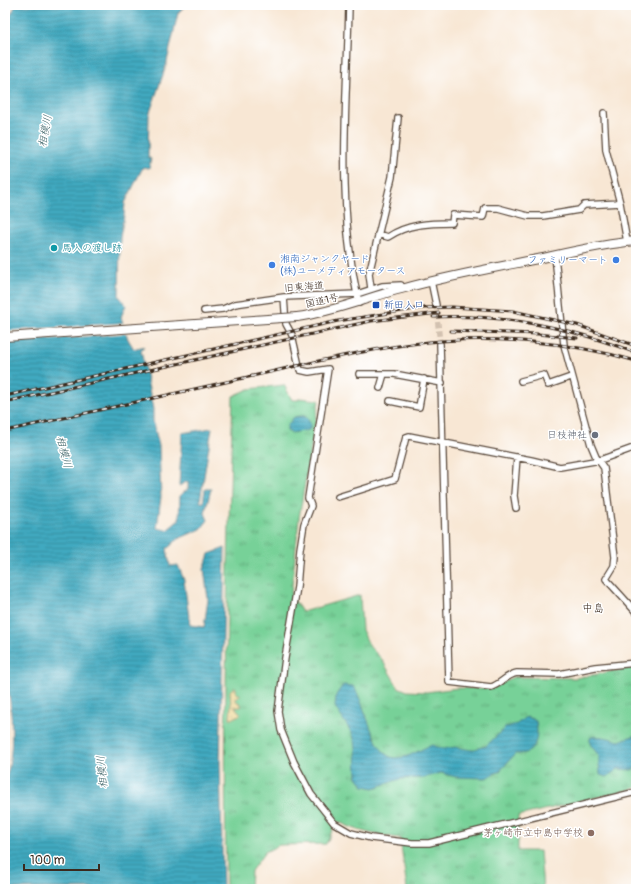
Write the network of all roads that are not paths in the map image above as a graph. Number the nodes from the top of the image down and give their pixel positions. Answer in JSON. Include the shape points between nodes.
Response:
{"nodes":[{"id":1,"x":349,"y":5,"type":"edge"},
{"id":2,"x":604,"y":113,"type":"dead end"},
{"id":3,"x":398,"y":118,"type":"dead end"},
{"id":4,"x":620,"y":203,"type":"junction"},
{"id":5,"x":378,"y":234,"type":"junction"},
{"id":6,"x":636,"y":241,"type":"edge"},
{"id":7,"x":627,"y":242,"type":"junction"},
{"id":8,"x":555,"y":256,"type":"junction"},
{"id":9,"x":431,"y":281,"type":"junction"},
{"id":10,"x":371,"y":288,"type":"junction"},
{"id":11,"x":402,"y":288,"type":"junction"},
{"id":12,"x":356,"y":294,"type":"junction"},
{"id":13,"x":284,"y":297,"type":"junction"},
{"id":14,"x":359,"y":303,"type":"junction"},
{"id":15,"x":436,"y":305,"type":"tunnel mouth"},
{"id":16,"x":204,"y":311,"type":"dead end"},
{"id":17,"x":5,"y":337,"type":"edge"},
{"id":18,"x":440,"y":344,"type":"tunnel mouth"},
{"id":19,"x":359,"y":374,"type":"dead end"},
{"id":20,"x":384,"y":374,"type":"junction"},
{"id":21,"x":571,"y":377,"type":"junction"},
{"id":22,"x":424,"y":379,"type":"junction"},
{"id":23,"x":521,"y":381,"type":"dead end"},
{"id":24,"x":442,"y":383,"type":"junction"},
{"id":25,"x":380,"y":388,"type":"dead end"},
{"id":26,"x":390,"y":401,"type":"dead end"},
{"id":27,"x":442,"y":442,"type":"junction"},
{"id":28,"x":636,"y":447,"type":"edge"},
{"id":29,"x":517,"y":457,"type":"junction"},
{"id":30,"x":600,"y":460,"type":"junction"},
{"id":31,"x":338,"y":497,"type":"dead end"},
{"id":32,"x":516,"y":508,"type":"dead end"},
{"id":33,"x":636,"y":612,"type":"edge"},
{"id":34,"x":636,"y":662,"type":"edge"},
{"id":35,"x":636,"y":792,"type":"edge"}],
"edges":[{"from":1,"to":12,"type":"street","via":[[344,197]]},
{"from":2,"to":4,"type":"street","via":[[606,150]]},
{"from":3,"to":5,"type":"street","via":[[392,177]]},
{"from":4,"to":5,"type":"street","via":[[584,205],[579,210],[543,216],[528,216],[498,208],[486,208],[483,217],[453,216],[452,222],[399,229],[388,237]]},
{"from":4,"to":7,"type":"street"},
{"from":5,"to":10,"type":"street","via":[[369,274]]},
{"from":6,"to":7,"type":"highway","name":"国道1号"},
{"from":7,"to":8,"type":"highway","name":"国道1号"},
{"from":8,"to":9,"type":"highway","name":"国道1号"},
{"from":8,"to":21,"type":"street","via":[[564,346]]},
{"from":9,"to":11,"type":"highway","name":"国道1号"},
{"from":9,"to":15,"type":"street"},
{"from":10,"to":11,"type":"street","name":"旧東海道","via":[[392,285],[401,285]]},
{"from":10,"to":12,"type":"street","name":"旧東海道"},
{"from":11,"to":14,"type":"highway","name":"国道1号"},
{"from":12,"to":13,"type":"street","name":"旧東海道"},
{"from":12,"to":14,"type":"street"},
{"from":13,"to":16,"type":"street","name":"旧東海道"},
{"from":13,"to":35,"type":"street","via":[[286,324],[292,335],[300,370],[309,372],[328,368],[308,498],[311,506],[304,524],[278,711],[281,730],[311,794],[334,823],[351,833],[394,841],[429,843]]},
{"from":14,"to":17,"type":"highway","name":"国道1号","bridge":true,"via":[[297,317]]},
{"from":18,"to":24,"type":"street"},
{"from":19,"to":20,"type":"street"},
{"from":20,"to":22,"type":"street"},
{"from":20,"to":25,"type":"street"},
{"from":21,"to":23,"type":"street","via":[[548,385],[544,375]]},
{"from":21,"to":30,"type":"street","via":[[591,444],[596,457]]},
{"from":22,"to":24,"type":"street"},
{"from":22,"to":26,"type":"street","via":[[419,407]]},
{"from":24,"to":27,"type":"street"},
{"from":27,"to":29,"type":"street"},
{"from":27,"to":31,"type":"street","via":[[406,437],[395,479]]},
{"from":27,"to":34,"type":"street","via":[[449,682],[491,687],[511,674],[559,674]]},
{"from":28,"to":30,"type":"street"},
{"from":29,"to":30,"type":"street","via":[[560,467]]},
{"from":29,"to":32,"type":"street","via":[[514,496]]},
{"from":30,"to":33,"type":"street","via":[[604,468],[615,557],[614,566],[606,579]]}]}
